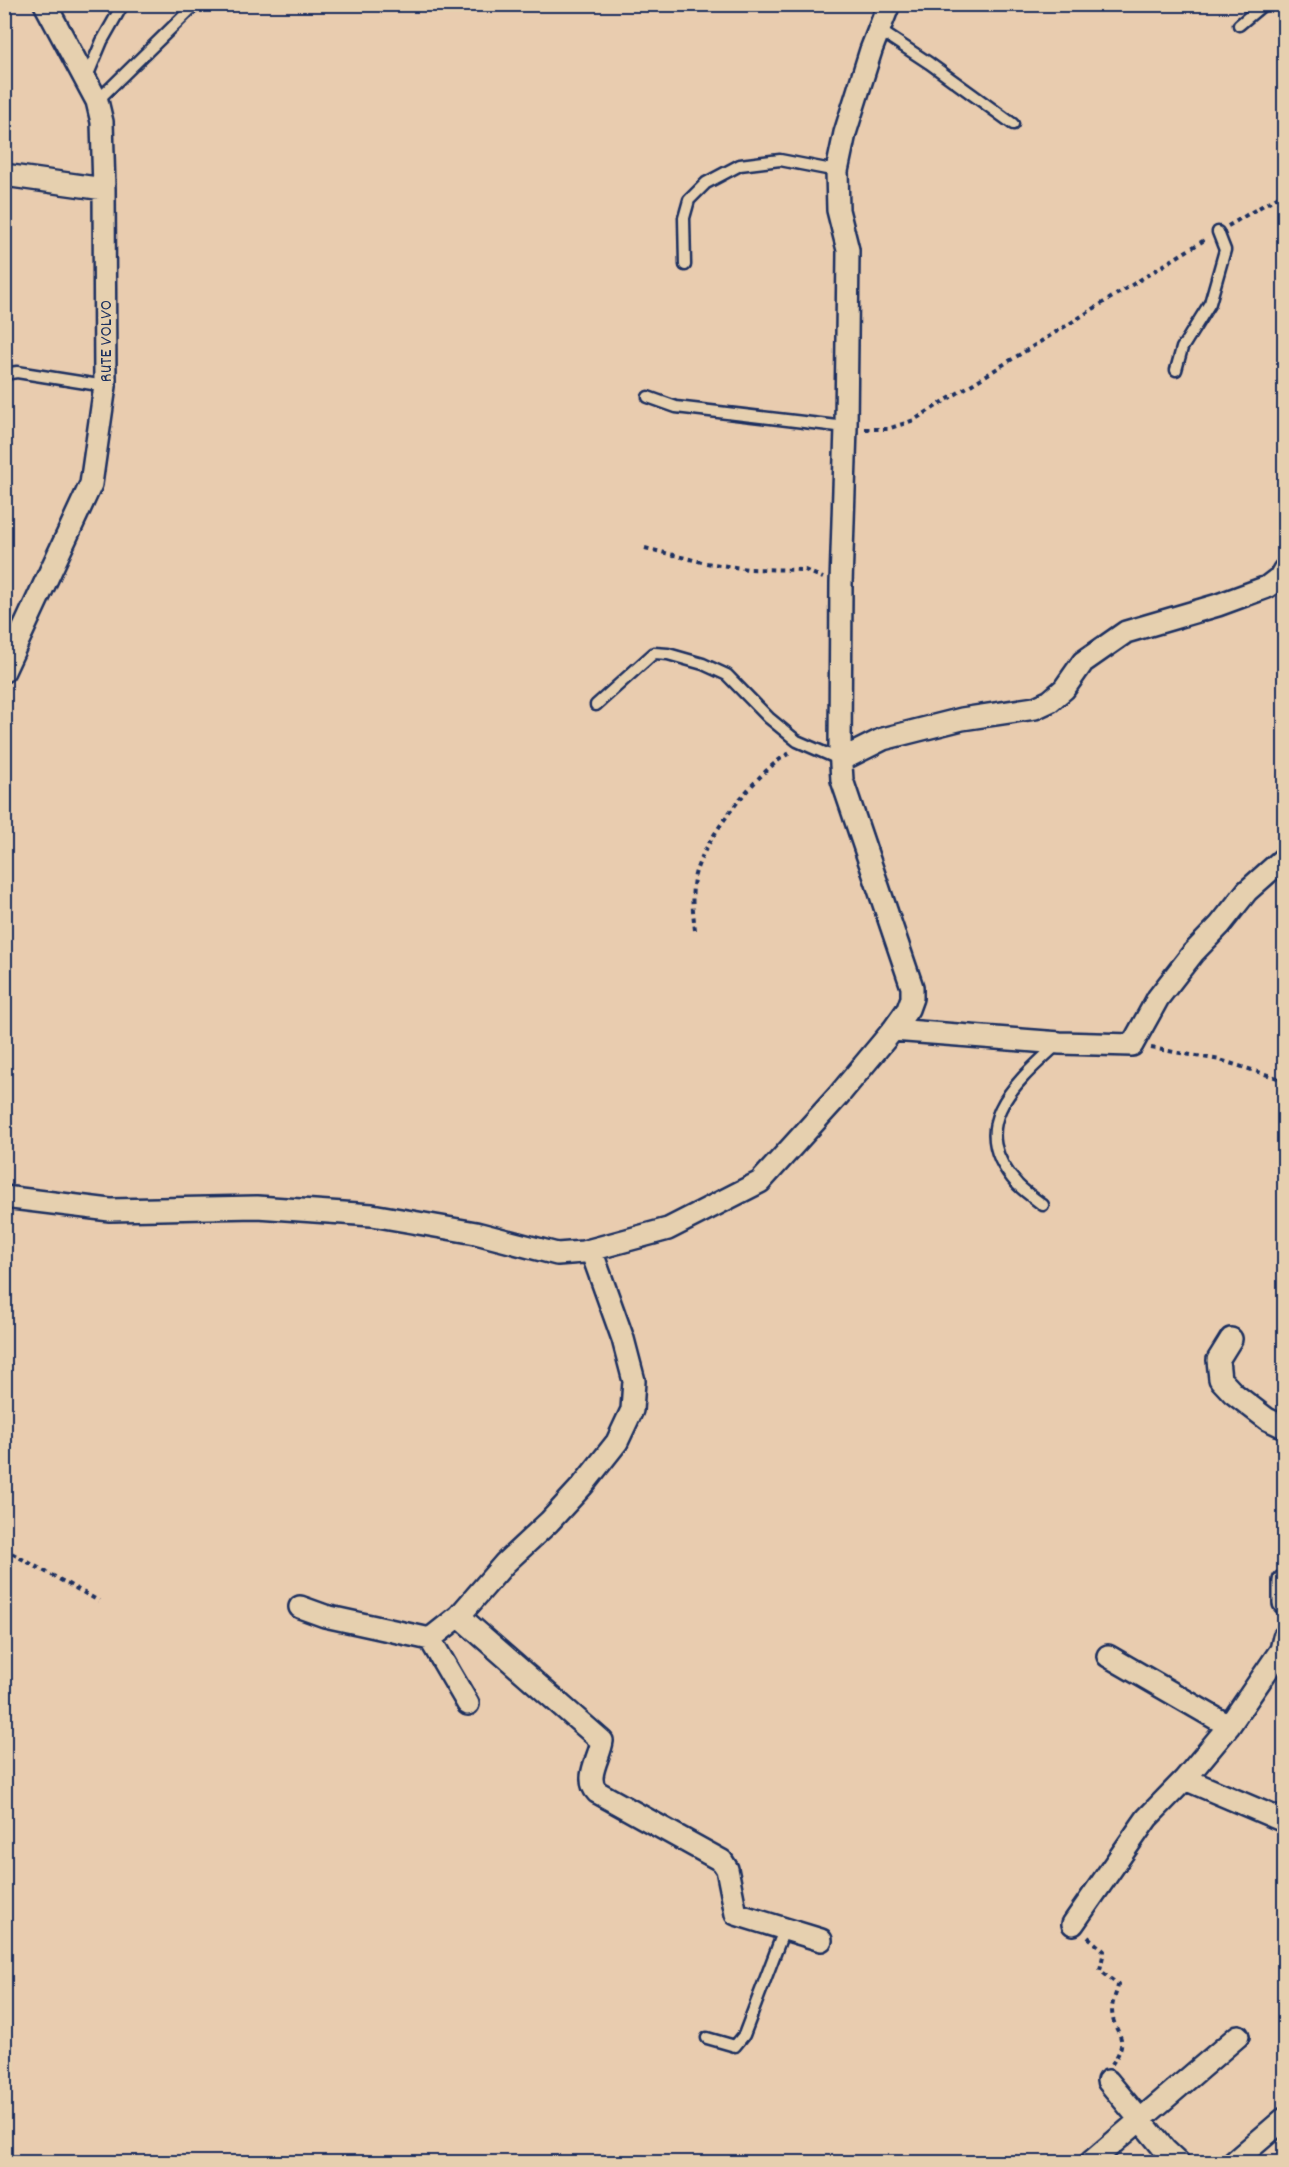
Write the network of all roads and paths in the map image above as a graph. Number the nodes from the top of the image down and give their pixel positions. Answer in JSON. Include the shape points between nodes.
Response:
{"nodes":[{"id":1,"x":45,"y":4,"type":"edge"},
{"id":2,"x":123,"y":4,"type":"edge"},
{"id":3,"x":196,"y":4,"type":"edge"},
{"id":4,"x":889,"y":4,"type":"edge"},
{"id":5,"x":1264,"y":4,"type":"edge"},
{"id":6,"x":1239,"y":25,"type":"dead end"},
{"id":7,"x":879,"y":30,"type":"junction"},
{"id":8,"x":86,"y":80,"type":"junction"},
{"id":9,"x":97,"y":101,"type":"junction"},
{"id":10,"x":1013,"y":124,"type":"dead end"},
{"id":11,"x":837,"y":171,"type":"junction"},
{"id":12,"x":4,"y":175,"type":"edge"},
{"id":13,"x":104,"y":189,"type":"junction"},
{"id":14,"x":1284,"y":193,"type":"edge"},
{"id":15,"x":1218,"y":232,"type":"junction"},
{"id":16,"x":685,"y":265,"type":"dead end"},
{"id":17,"x":1176,"y":370,"type":"dead end"},
{"id":18,"x":4,"y":374,"type":"edge"},
{"id":19,"x":105,"y":386,"type":"junction"},
{"id":20,"x":648,"y":397,"type":"dead end"},
{"id":21,"x":846,"y":427,"type":"junction"},
{"id":22,"x":645,"y":548,"type":"dead end"},
{"id":23,"x":1284,"y":570,"type":"edge"},
{"id":24,"x":841,"y":584,"type":"junction"},
{"id":25,"x":4,"y":671,"type":"edge"},
{"id":26,"x":596,"y":705,"type":"dead end"},
{"id":27,"x":807,"y":746,"type":"junction"},
{"id":28,"x":841,"y":760,"type":"junction"},
{"id":29,"x":1284,"y":858,"type":"edge"},
{"id":30,"x":695,"y":930,"type":"dead end"},
{"id":31,"x":893,"y":1030,"type":"junction"},
{"id":32,"x":1060,"y":1043,"type":"junction"},
{"id":33,"x":1132,"y":1045,"type":"junction"},
{"id":34,"x":1284,"y":1080,"type":"edge"},
{"id":35,"x":4,"y":1197,"type":"edge"},
{"id":36,"x":1043,"y":1205,"type":"dead end"},
{"id":37,"x":591,"y":1250,"type":"junction"},
{"id":38,"x":1231,"y":1339,"type":"dead end"},
{"id":39,"x":1284,"y":1427,"type":"edge"},
{"id":40,"x":4,"y":1549,"type":"edge"},
{"id":41,"x":1284,"y":1581,"type":"edge"},
{"id":42,"x":99,"y":1601,"type":"dead end"},
{"id":43,"x":1284,"y":1603,"type":"edge"},
{"id":44,"x":300,"y":1608,"type":"dead end"},
{"id":45,"x":459,"y":1616,"type":"junction"},
{"id":46,"x":1284,"y":1637,"type":"edge"},
{"id":47,"x":430,"y":1639,"type":"junction"},
{"id":48,"x":1108,"y":1656,"type":"dead end"},
{"id":49,"x":468,"y":1704,"type":"dead end"},
{"id":50,"x":1229,"y":1726,"type":"junction"},
{"id":51,"x":1185,"y":1779,"type":"junction"},
{"id":52,"x":1284,"y":1821,"type":"edge"},
{"id":53,"x":1073,"y":1924,"type":"joint"},
{"id":54,"x":784,"y":1930,"type":"junction"},
{"id":55,"x":821,"y":1940,"type":"dead end"},
{"id":56,"x":1238,"y":2036,"type":"dead end"},
{"id":57,"x":707,"y":2038,"type":"dead end"},
{"id":58,"x":1108,"y":2081,"type":"joint"},
{"id":59,"x":1284,"y":2119,"type":"edge"},
{"id":60,"x":1140,"y":2121,"type":"junction"},
{"id":61,"x":1171,"y":2158,"type":"edge"},
{"id":62,"x":1091,"y":2163,"type":"edge"},
{"id":63,"x":1234,"y":2163,"type":"edge"}],
"edges":[{"from":1,"to":8,"type":"street","name":"RUTE VOLVO"},
{"from":2,"to":8,"type":"lane"},
{"from":3,"to":9,"type":"lane"},
{"from":4,"to":7,"type":"street"},
{"from":5,"to":6,"type":"lane"},
{"from":7,"to":10,"type":"lane"},
{"from":7,"to":11,"type":"street","via":[[845,133]]},
{"from":8,"to":9,"type":"street","name":"RUTE VOLVO"},
{"from":9,"to":13,"type":"street","name":"RUTE VOLVO","via":[[102,122]]},
{"from":11,"to":16,"type":"lane","via":[[780,160],[740,165],[706,183],[688,200],[684,218]]},
{"from":11,"to":21,"type":"street","via":[[838,210],[848,250]]},
{"from":12,"to":13,"type":"street"},
{"from":13,"to":19,"type":"street","name":"RUTE VOLVO"},
{"from":14,"to":15,"type":"path"},
{"from":15,"to":17,"type":"lane","via":[[1225,250],[1210,303],[1182,348]]},
{"from":15,"to":21,"type":"path","via":[[914,420],[888,429]]},
{"from":18,"to":19,"type":"lane","via":[[17,372]]},
{"from":19,"to":25,"type":"street","name":"RUTE VOLVO","via":[[92,484]]},
{"from":20,"to":21,"type":"lane","via":[[676,406]]},
{"from":21,"to":24,"type":"street"},
{"from":22,"to":24,"type":"path","via":[[748,569],[805,570]]},
{"from":23,"to":28,"type":"street","via":[[1267,587],[1126,632],[1083,662],[1064,689],[1035,708],[962,719],[883,739]]},
{"from":24,"to":28,"type":"street"},
{"from":26,"to":27,"type":"lane","via":[[654,653],[668,654],[727,675],[769,718]]},
{"from":27,"to":28,"type":"lane"},
{"from":27,"to":30,"type":"path","via":[[772,767],[722,821],[694,877]]},
{"from":28,"to":31,"type":"street","via":[[842,780],[912,987],[909,1009]]},
{"from":29,"to":33,"type":"street","via":[[1247,891],[1193,953],[1158,998]]},
{"from":31,"to":32,"type":"street"},
{"from":31,"to":37,"type":"street","via":[[760,1182],[668,1229]]},
{"from":32,"to":33,"type":"street"},
{"from":32,"to":36,"type":"lane","via":[[1004,1100],[993,1141],[1005,1168],[1019,1186]]},
{"from":33,"to":34,"type":"path","via":[[1220,1060]]},
{"from":35,"to":37,"type":"street","via":[[110,1210],[257,1207],[372,1215],[476,1233],[556,1254]]},
{"from":37,"to":45,"type":"street","via":[[623,1338],[634,1381],[632,1410],[617,1442],[583,1485],[505,1563]]},
{"from":38,"to":39,"type":"street","via":[[1218,1360],[1220,1379],[1267,1419]]},
{"from":40,"to":42,"type":"path"},
{"from":41,"to":43,"type":"street"},
{"from":44,"to":47,"type":"street"},
{"from":45,"to":47,"type":"street"},
{"from":45,"to":54,"type":"street","via":[[602,1741],[591,1779],[597,1792],[722,1861],[736,1914]]},
{"from":46,"to":50,"type":"street","via":[[1281,1650]]},
{"from":47,"to":49,"type":"street"},
{"from":48,"to":50,"type":"street"},
{"from":50,"to":51,"type":"street"},
{"from":51,"to":52,"type":"street"},
{"from":51,"to":53,"type":"street","via":[[1147,1818]]},
{"from":53,"to":58,"type":"path","via":[[1104,1951],[1100,1970],[1118,1985],[1112,2012],[1122,2042],[1108,2069]]},
{"from":54,"to":55,"type":"street"},
{"from":54,"to":57,"type":"lane","via":[[744,2035],[735,2046]]},
{"from":56,"to":60,"type":"street"},
{"from":58,"to":60,"type":"street"},
{"from":59,"to":63,"type":"street"},
{"from":60,"to":61,"type":"street"},
{"from":60,"to":62,"type":"street"}]}
